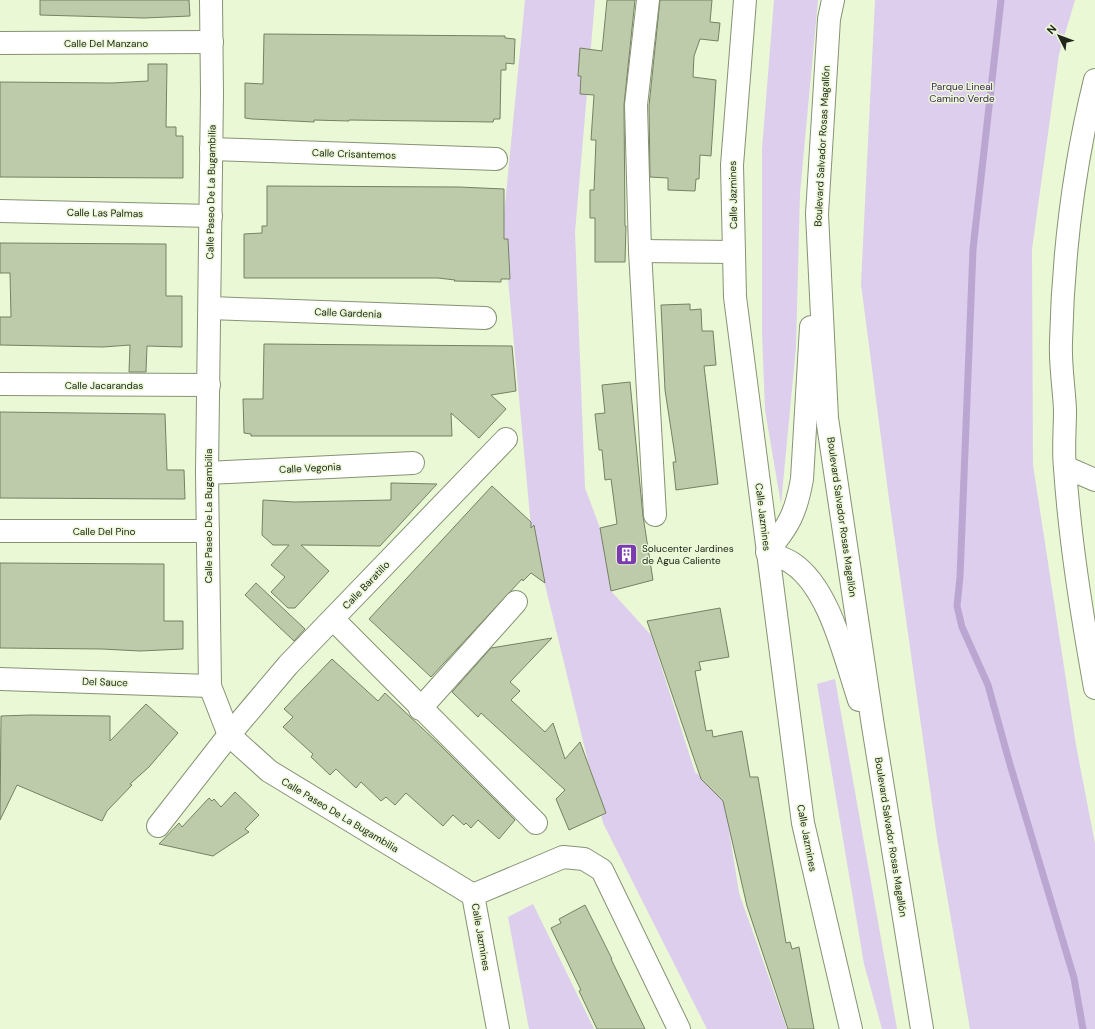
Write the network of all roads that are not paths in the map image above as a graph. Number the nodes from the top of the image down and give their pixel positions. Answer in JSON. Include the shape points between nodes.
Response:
{"nodes":[{"id":1,"x":211,"y":0,"type":"edge"},
{"id":2,"x":648,"y":0,"type":"edge"},
{"id":3,"x":745,"y":0,"type":"edge"},
{"id":4,"x":833,"y":0,"type":"edge"},
{"id":5,"x":212,"y":42,"type":"junction"},
{"id":6,"x":0,"y":43,"type":"edge"},
{"id":7,"x":1095,"y":80,"type":"edge"},
{"id":8,"x":212,"y":149,"type":"junction"},
{"id":9,"x":496,"y":159,"type":"dead end"},
{"id":10,"x":0,"y":211,"type":"edge"},
{"id":11,"x":817,"y":214,"type":"junction"},
{"id":12,"x":211,"y":216,"type":"junction"},
{"id":13,"x":640,"y":252,"type":"junction"},
{"id":14,"x":734,"y":252,"type":"junction"},
{"id":15,"x":210,"y":308,"type":"junction"},
{"id":16,"x":485,"y":318,"type":"dead end"},
{"id":17,"x":0,"y":384,"type":"edge"},
{"id":18,"x":209,"y":385,"type":"junction"},
{"id":19,"x":506,"y":439,"type":"dead end"},
{"id":20,"x":413,"y":463,"type":"dead end"},
{"id":21,"x":1064,"y":467,"type":"junction"},
{"id":22,"x":207,"y":473,"type":"junction"},
{"id":23,"x":1095,"y":480,"type":"edge"},
{"id":24,"x":655,"y":515,"type":"dead end"},
{"id":25,"x":0,"y":531,"type":"edge"},
{"id":26,"x":208,"y":531,"type":"junction"},
{"id":27,"x":767,"y":552,"type":"junction"},
{"id":28,"x":516,"y":602,"type":"dead end"},
{"id":29,"x":333,"y":619,"type":"junction"},
{"id":30,"x":0,"y":679,"type":"edge"},
{"id":31,"x":210,"y":686,"type":"junction"},
{"id":32,"x":1095,"y":688,"type":"edge"},
{"id":33,"x":420,"y":709,"type":"junction"},
{"id":34,"x":229,"y":735,"type":"junction"},
{"id":35,"x":878,"y":759,"type":"junction"},
{"id":36,"x":536,"y":823,"type":"dead end"},
{"id":37,"x":158,"y":826,"type":"dead end"},
{"id":38,"x":473,"y":895,"type":"junction"},
{"id":39,"x":922,"y":1028,"type":"edge"},
{"id":40,"x":498,"y":1029,"type":"edge"},
{"id":41,"x":679,"y":1029,"type":"edge"},
{"id":42,"x":851,"y":1029,"type":"edge"}],
"edges":[{"from":1,"to":5,"type":"main road","name":"Calle Paseo De La Bugambilia"},
{"from":2,"to":13,"type":"main road","via":[[636,105]]},
{"from":3,"to":14,"type":"main road","name":"Calle Jazmines","via":[[732,165]]},
{"from":4,"to":11,"type":"main road","name":"Boulevard Salvador Rosas Magallón","via":[[829,18]]},
{"from":5,"to":6,"type":"main road","name":"Calle Del Manzano"},
{"from":5,"to":8,"type":"main road","name":"Calle Paseo De La Bugambilia"},
{"from":7,"to":21,"type":"main road","via":[[1072,200],[1064,273],[1061,344],[1065,410]]},
{"from":8,"to":9,"type":"main road","name":"Calle Crisantemos"},
{"from":8,"to":12,"type":"main road","name":"Calle Paseo De La Bugambilia"},
{"from":10,"to":12,"type":"main road","name":"Calle Las Palmas"},
{"from":11,"to":27,"type":"main road","via":[[802,479],[798,502],[791,520]]},
{"from":11,"to":35,"type":"main road","name":"Boulevard Salvador Rosas Magallón","via":[[828,418]]},
{"from":12,"to":15,"type":"main road","name":"Calle Paseo De La Bugambilia"},
{"from":13,"to":14,"type":"main road"},
{"from":13,"to":24,"type":"main road"},
{"from":14,"to":27,"type":"main road","name":"Calle Jazmines","via":[[735,297]]},
{"from":15,"to":16,"type":"main road","name":"Calle Gardenia"},
{"from":15,"to":18,"type":"main road","name":"Calle Paseo De La Bugambilia"},
{"from":17,"to":18,"type":"main road","name":"Calle Jacarandas"},
{"from":18,"to":22,"type":"main road","name":"Calle Paseo De La Bugambilia"},
{"from":19,"to":29,"type":"main road","name":"Calle Baratillo"},
{"from":20,"to":22,"type":"main road","name":"Calle Vegonia"},
{"from":21,"to":23,"type":"main road"},
{"from":21,"to":32,"type":"main road","via":[[1076,576]]},
{"from":22,"to":26,"type":"main road","name":"Calle Paseo De La Bugambilia"},
{"from":25,"to":26,"type":"main road","name":"Calle Del Pino"},
{"from":26,"to":31,"type":"main road","name":"Calle Paseo De La Bugambilia"},
{"from":27,"to":35,"type":"main road","via":[[792,563],[806,575],[824,601]]},
{"from":27,"to":42,"type":"main road","name":"Calle Jazmines","via":[[803,823]]},
{"from":28,"to":33,"type":"main road"},
{"from":29,"to":33,"type":"main road"},
{"from":29,"to":34,"type":"main road","name":"Calle Baratillo","via":[[288,665]]},
{"from":30,"to":31,"type":"main road","name":"Del Sauce"},
{"from":31,"to":34,"type":"main road","name":"Calle Paseo De La Bugambilia"},
{"from":33,"to":36,"type":"main road"},
{"from":34,"to":37,"type":"main road","name":"Calle Baratillo"},
{"from":34,"to":38,"type":"main road","name":"Calle Paseo De La Bugambilia","via":[[269,771]]},
{"from":35,"to":39,"type":"main road","name":"Boulevard Salvador Rosas Magallón"},
{"from":38,"to":40,"type":"main road","name":"Calle Jazmines"},
{"from":38,"to":41,"type":"main road","name":"Calle Jazmines","via":[[563,857],[584,859],[602,870]]}]}
